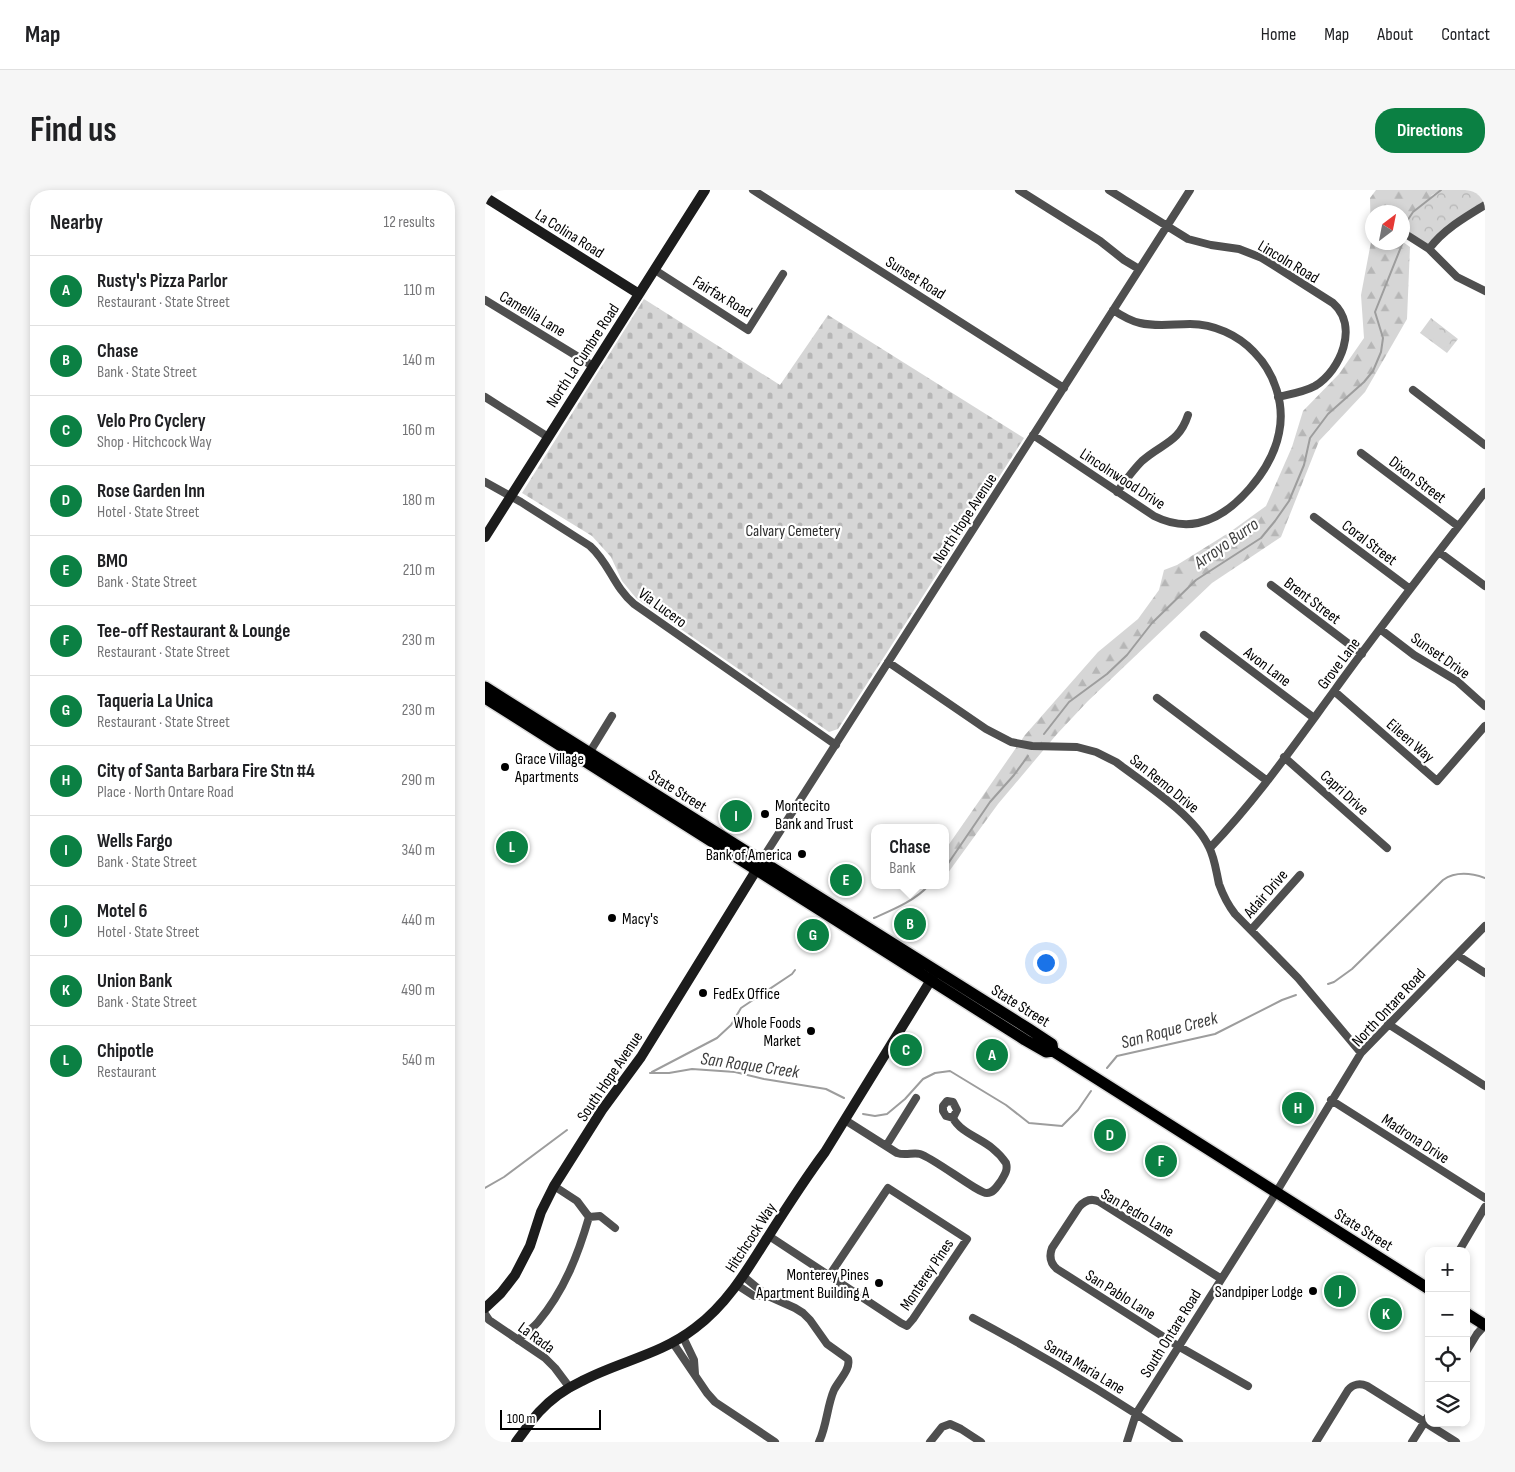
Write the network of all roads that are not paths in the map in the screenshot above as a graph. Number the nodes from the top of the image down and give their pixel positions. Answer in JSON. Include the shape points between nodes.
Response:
{"nodes":[{"id":1,"x":705,"y":190,"type":"edge"},
{"id":2,"x":753,"y":190,"type":"edge"},
{"id":3,"x":1019,"y":190,"type":"edge"},
{"id":4,"x":1109,"y":190,"type":"edge"},
{"id":5,"x":1190,"y":190,"type":"edge"},
{"id":6,"x":485,"y":197,"type":"edge"},
{"id":7,"x":1485,"y":205,"type":"edge"},
{"id":8,"x":1167,"y":226,"type":"junction"},
{"id":9,"x":1410,"y":237,"type":"edge"},
{"id":10,"x":1429,"y":250,"type":"junction"},
{"id":11,"x":1139,"y":269,"type":"junction"},
{"id":12,"x":655,"y":270,"type":"junction"},
{"id":13,"x":783,"y":274,"type":"dead end"},
{"id":14,"x":1485,"y":291,"type":"edge"},
{"id":15,"x":639,"y":294,"type":"junction"},
{"id":16,"x":485,"y":300,"type":"edge"},
{"id":17,"x":1113,"y":310,"type":"junction"},
{"id":18,"x":593,"y":366,"type":"junction"},
{"id":19,"x":1063,"y":388,"type":"junction"},
{"id":20,"x":1413,"y":390,"type":"dead end"},
{"id":21,"x":485,"y":397,"type":"edge"},
{"id":22,"x":1278,"y":397,"type":"junction"},
{"id":23,"x":1189,"y":415,"type":"dead end"},
{"id":24,"x":1033,"y":435,"type":"junction"},
{"id":25,"x":548,"y":437,"type":"junction"},
{"id":26,"x":1485,"y":445,"type":"edge"},
{"id":27,"x":1361,"y":453,"type":"dead end"},
{"id":28,"x":485,"y":482,"type":"edge"},
{"id":29,"x":1117,"y":492,"type":"junction"},
{"id":30,"x":1485,"y":492,"type":"edge"},
{"id":31,"x":511,"y":496,"type":"junction"},
{"id":32,"x":1314,"y":517,"type":"dead end"},
{"id":33,"x":1459,"y":526,"type":"junction"},
{"id":34,"x":485,"y":537,"type":"edge"},
{"id":35,"x":1439,"y":552,"type":"junction"},
{"id":36,"x":1271,"y":585,"type":"dead end"},
{"id":37,"x":1485,"y":586,"type":"edge"},
{"id":38,"x":1410,"y":589,"type":"junction"},
{"id":39,"x":1380,"y":629,"type":"junction"},
{"id":40,"x":1204,"y":635,"type":"dead end"},
{"id":41,"x":1362,"y":654,"type":"junction"},
{"id":42,"x":889,"y":662,"type":"junction"},
{"id":43,"x":485,"y":687,"type":"edge"},
{"id":44,"x":1334,"y":690,"type":"junction"},
{"id":45,"x":485,"y":698,"type":"edge"},
{"id":46,"x":1157,"y":698,"type":"dead end"},
{"id":47,"x":1485,"y":706,"type":"edge"},
{"id":48,"x":612,"y":716,"type":"dead end"},
{"id":49,"x":1315,"y":718,"type":"junction"},
{"id":50,"x":1485,"y":726,"type":"edge"},
{"id":51,"x":836,"y":745,"type":"junction"},
{"id":52,"x":586,"y":757,"type":"junction"},
{"id":53,"x":1284,"y":757,"type":"junction"},
{"id":54,"x":1266,"y":780,"type":"junction"},
{"id":55,"x":1210,"y":848,"type":"junction"},
{"id":56,"x":1387,"y":848,"type":"dead end"},
{"id":57,"x":759,"y":866,"type":"junction"},
{"id":58,"x":1300,"y":875,"type":"dead end"},
{"id":59,"x":1485,"y":926,"type":"edge"},
{"id":60,"x":1251,"y":930,"type":"junction"},
{"id":61,"x":1457,"y":955,"type":"junction"},
{"id":62,"x":1485,"y":973,"type":"edge"},
{"id":63,"x":934,"y":976,"type":"junction"},
{"id":64,"x":1388,"y":1024,"type":"junction"},
{"id":65,"x":1361,"y":1053,"type":"junction"},
{"id":66,"x":1485,"y":1086,"type":"edge"},
{"id":67,"x":916,"y":1098,"type":"dead end"},
{"id":68,"x":1331,"y":1100,"type":"junction"},
{"id":69,"x":851,"y":1112,"type":"junction"},
{"id":70,"x":953,"y":1118,"type":"dead end"},
{"id":71,"x":886,"y":1146,"type":"junction"},
{"id":72,"x":554,"y":1186,"type":"junction"},
{"id":73,"x":1276,"y":1192,"type":"junction"},
{"id":74,"x":1485,"y":1198,"type":"edge"},
{"id":75,"x":1485,"y":1207,"type":"edge"},
{"id":76,"x":589,"y":1217,"type":"junction"},
{"id":77,"x":615,"y":1228,"type":"dead end"},
{"id":78,"x":769,"y":1236,"type":"junction"},
{"id":79,"x":1461,"y":1247,"type":"edge"},
{"id":80,"x":1057,"y":1269,"type":"joint"},
{"id":81,"x":743,"y":1276,"type":"junction"},
{"id":82,"x":829,"y":1276,"type":"junction"},
{"id":83,"x":1220,"y":1278,"type":"junction"},
{"id":84,"x":737,"y":1285,"type":"junction"},
{"id":85,"x":1425,"y":1286,"type":"edge"},
{"id":86,"x":767,"y":1295,"type":"junction"},
{"id":87,"x":485,"y":1308,"type":"edge"},
{"id":88,"x":485,"y":1314,"type":"edge"},
{"id":89,"x":1470,"y":1316,"type":"edge"},
{"id":90,"x":973,"y":1318,"type":"dead end"},
{"id":91,"x":1485,"y":1325,"type":"edge"},
{"id":92,"x":683,"y":1336,"type":"junction"},
{"id":93,"x":518,"y":1340,"type":"junction"},
{"id":94,"x":673,"y":1343,"type":"junction"},
{"id":95,"x":1470,"y":1345,"type":"edge"},
{"id":96,"x":1178,"y":1346,"type":"junction"},
{"id":97,"x":695,"y":1376,"type":"junction"},
{"id":98,"x":1248,"y":1386,"type":"dead end"},
{"id":99,"x":570,"y":1388,"type":"junction"},
{"id":100,"x":1136,"y":1414,"type":"junction"},
{"id":101,"x":1425,"y":1417,"type":"edge"},
{"id":102,"x":1425,"y":1421,"type":"edge"},
{"id":103,"x":1438,"y":1427,"type":"edge"},
{"id":104,"x":516,"y":1442,"type":"edge"},
{"id":105,"x":775,"y":1442,"type":"edge"},
{"id":106,"x":819,"y":1442,"type":"edge"},
{"id":107,"x":930,"y":1442,"type":"edge"},
{"id":108,"x":981,"y":1442,"type":"edge"},
{"id":109,"x":1127,"y":1442,"type":"edge"},
{"id":110,"x":1179,"y":1442,"type":"edge"},
{"id":111,"x":1316,"y":1442,"type":"edge"},
{"id":112,"x":1412,"y":1442,"type":"edge"},
{"id":113,"x":1456,"y":1442,"type":"edge"}],
"edges":[{"from":1,"to":12,"type":"street","name":"North La Cumbre Road"},
{"from":2,"to":19,"type":"street","name":"Sunset Road"},
{"from":3,"to":11,"type":"street"},
{"from":4,"to":8,"type":"street","name":"Lincoln Road"},
{"from":5,"to":8,"type":"street","name":"North Hope Avenue"},
{"from":6,"to":15,"type":"street","name":"La Colina Road"},
{"from":7,"to":10,"type":"street","via":[[1452,227]]},
{"from":8,"to":11,"type":"street","name":"North Hope Avenue"},
{"from":8,"to":22,"type":"street","name":"Lincoln Road","via":[[1197,242],[1239,249],[1262,258],[1333,303],[1340,311],[1345,335],[1342,352],[1334,368],[1309,389]]},
{"from":9,"to":10,"type":"street"},
{"from":10,"to":14,"type":"street","via":[[1457,277]]},
{"from":11,"to":17,"type":"street","name":"North Hope Avenue"},
{"from":12,"to":13,"type":"street","name":"Fairfax Road","via":[[748,330]]},
{"from":12,"to":15,"type":"street","name":"North La Cumbre Road"},
{"from":15,"to":18,"type":"street","name":"North La Cumbre Road"},
{"from":16,"to":18,"type":"street","name":"Camellia Lane"},
{"from":17,"to":19,"type":"street","name":"North Hope Avenue"},
{"from":17,"to":22,"type":"street","name":"Lincolnwood Drive","via":[[1140,323],[1201,325],[1226,332],[1246,344],[1259,358],[1270,374]]},
{"from":18,"to":25,"type":"street","name":"North La Cumbre Road"},
{"from":19,"to":24,"type":"street","name":"North Hope Avenue"},
{"from":20,"to":26,"type":"street"},
{"from":21,"to":25,"type":"street"},
{"from":22,"to":29,"type":"street","name":"Lincolnwood Drive","via":[[1279,433],[1267,466],[1244,494],[1214,517],[1197,523],[1170,523]]},
{"from":23,"to":29,"type":"street","via":[[1180,433],[1143,460]]},
{"from":24,"to":29,"type":"street","name":"Lincolnwood Drive"},
{"from":24,"to":42,"type":"street","name":"North Hope Avenue"},
{"from":25,"to":31,"type":"street","name":"North La Cumbre Road"},
{"from":27,"to":33,"type":"street","name":"Dixon Street"},
{"from":28,"to":31,"type":"street","name":"Via Lucero"},
{"from":30,"to":33,"type":"street","name":"Grove Lane"},
{"from":31,"to":34,"type":"street","name":"North La Cumbre Road"},
{"from":31,"to":51,"type":"street","name":"Via Lucero","via":[[597,552],[619,588],[634,604]]},
{"from":32,"to":38,"type":"street","name":"Coral Street"},
{"from":33,"to":35,"type":"street","name":"Grove Lane"},
{"from":35,"to":37,"type":"street"},
{"from":35,"to":38,"type":"street","name":"Grove Lane"},
{"from":36,"to":41,"type":"street","name":"Brent Street"},
{"from":38,"to":39,"type":"street","name":"Grove Lane"},
{"from":39,"to":41,"type":"street","name":"Grove Lane"},
{"from":39,"to":47,"type":"street","name":"Sunset Drive","via":[[1457,681]]},
{"from":40,"to":49,"type":"street","name":"Avon Lane"},
{"from":41,"to":44,"type":"street","name":"Grove Lane"},
{"from":42,"to":51,"type":"street","name":"North Hope Avenue"},
{"from":42,"to":55,"type":"street","name":"San Remo Drive","via":[[986,729],[1011,742],[1077,747],[1116,762],[1188,818]]},
{"from":43,"to":52,"type":"main road","name":"State Street"},
{"from":44,"to":49,"type":"street","name":"Grove Lane"},
{"from":44,"to":50,"type":"street","name":"Eileen Way","via":[[1437,781]]},
{"from":45,"to":52,"type":"main road","name":"State Street"},
{"from":46,"to":54,"type":"street"},
{"from":48,"to":52,"type":"street"},
{"from":49,"to":53,"type":"street","name":"Grove Lane"},
{"from":51,"to":57,"type":"street","name":"North Hope Avenue"},
{"from":52,"to":57,"type":"main road","name":"State Street"},
{"from":53,"to":54,"type":"street","name":"Grove Lane"},
{"from":53,"to":56,"type":"street","name":"Capri Drive"},
{"from":54,"to":55,"type":"street","name":"Grove Lane"},
{"from":55,"to":60,"type":"street","name":"San Remo Drive","via":[[1223,894],[1235,914]]},
{"from":57,"to":63,"type":"main road","name":"State Street"},
{"from":57,"to":72,"type":"street","name":"South Hope Avenue","via":[[641,1057],[602,1110]]},
{"from":58,"to":60,"type":"street","name":"Adair Drive"},
{"from":59,"to":61,"type":"street","name":"North Ontare Road"},
{"from":60,"to":65,"type":"street","name":"San Remo Drive","via":[[1298,978]]},
{"from":61,"to":62,"type":"street"},
{"from":61,"to":64,"type":"street","name":"North Ontare Road"},
{"from":63,"to":69,"type":"street","name":"Hitchcock Way"},
{"from":63,"to":73,"type":"main road","name":"State Street","via":[[1052,1044],[1053,1051]]},
{"from":64,"to":65,"type":"street","name":"North Ontare Road"},
{"from":64,"to":66,"type":"street"},
{"from":65,"to":68,"type":"street","name":"North Ontare Road"},
{"from":67,"to":71,"type":"street"},
{"from":68,"to":73,"type":"street","name":"North Ontare Road"},
{"from":68,"to":74,"type":"street","name":"Madrona Drive"},
{"from":69,"to":71,"type":"street"},
{"from":69,"to":78,"type":"street","name":"Hitchcock Way"},
{"from":70,"to":71,"type":"street","via":[[1006,1163],[1007,1171],[993,1191],[981,1192],[921,1154],[902,1155]]},
{"from":72,"to":76,"type":"street","via":[[577,1201]]},
{"from":72,"to":87,"type":"street","name":"South Hope Avenue","via":[[523,1260],[508,1284]]},
{"from":73,"to":83,"type":"street","name":"South Ontare Road"},
{"from":73,"to":85,"type":"main road","name":"State Street"},
{"from":75,"to":79,"type":"street"},
{"from":76,"to":77,"type":"street","via":[[600,1216]]},
{"from":76,"to":93,"type":"street","via":[[563,1285],[537,1323]]},
{"from":78,"to":81,"type":"street","name":"Hitchcock Way"},
{"from":78,"to":82,"type":"street"},
{"from":80,"to":83,"type":"street","name":"San Pedro Lane","via":[[1050,1260],[1052,1248],[1079,1207],[1085,1201],[1093,1200]]},
{"from":80,"to":96,"type":"street","name":"San Pablo Lane"},
{"from":81,"to":84,"type":"street","name":"Hitchcock Way"},
{"from":81,"to":86,"type":"street"},
{"from":82,"to":82,"type":"street","name":"Monterey Pines","via":[[888,1188],[967,1239],[907,1326]]},
{"from":83,"to":96,"type":"street","name":"South Ontare Road"},
{"from":84,"to":86,"type":"street","via":[[754,1296]]},
{"from":84,"to":92,"type":"street","name":"Hitchcock Way","via":[[713,1312]]},
{"from":86,"to":106,"type":"street","via":[[803,1314],[827,1344],[848,1359],[849,1366],[833,1392]]},
{"from":88,"to":93,"type":"street","name":"La Rada"},
{"from":89,"to":91,"type":"main road"},
{"from":90,"to":100,"type":"street","name":"Santa Maria Lane","via":[[1049,1359]]},
{"from":91,"to":95,"type":"street"},
{"from":92,"to":94,"type":"street","name":"Hitchcock Way"},
{"from":92,"to":97,"type":"street","via":[[694,1360]]},
{"from":93,"to":99,"type":"street","name":"La Rada","via":[[545,1358]]},
{"from":94,"to":97,"type":"street"},
{"from":94,"to":99,"type":"street","name":"Hitchcock Way"},
{"from":96,"to":98,"type":"street","name":"San Pablo Lane"},
{"from":96,"to":100,"type":"street","name":"South Ontare Road"},
{"from":97,"to":105,"type":"street","via":[[715,1402]]},
{"from":99,"to":104,"type":"street","name":"Hitchcock Way","via":[[539,1412]]},
{"from":100,"to":109,"type":"street","name":"South Ontare Road"},
{"from":100,"to":110,"type":"street","name":"Santa Maria Lane"},
{"from":101,"to":111,"type":"street","via":[[1367,1386],[1357,1384],[1348,1390]]},
{"from":102,"to":112,"type":"street"},
{"from":103,"to":113,"type":"street"},
{"from":107,"to":108,"type":"street","via":[[942,1427],[950,1424]]}]}
